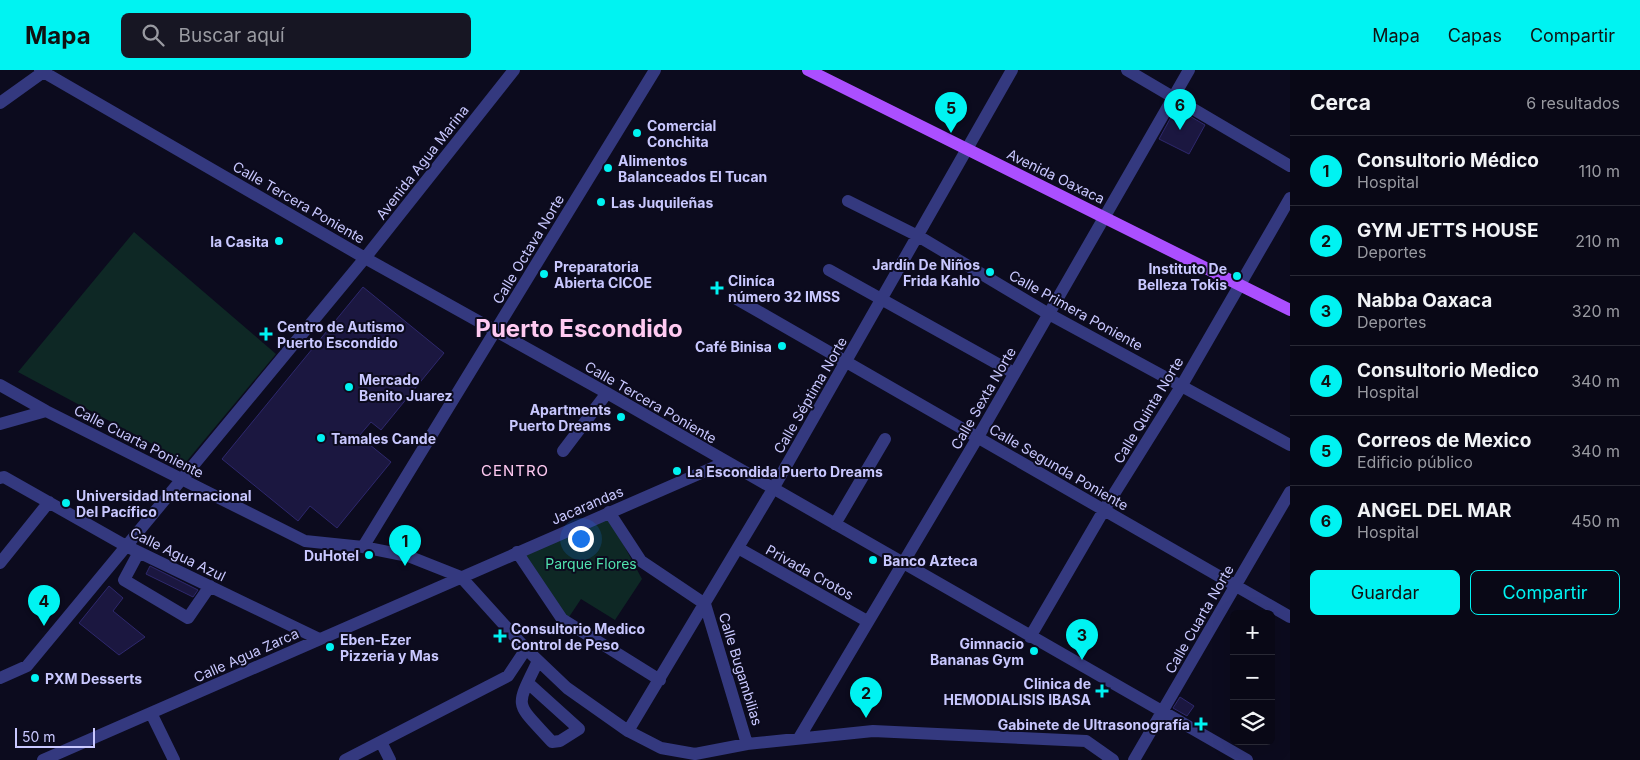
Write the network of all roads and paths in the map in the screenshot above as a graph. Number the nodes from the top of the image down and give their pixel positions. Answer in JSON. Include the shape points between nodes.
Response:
{"nodes":[{"id":1,"x":514,"y":70,"type":"edge"},
{"id":2,"x":655,"y":70,"type":"edge"},
{"id":3,"x":808,"y":70,"type":"edge"},
{"id":4,"x":1012,"y":70,"type":"edge"},
{"id":5,"x":1127,"y":70,"type":"edge"},
{"id":6,"x":1189,"y":70,"type":"edge"},
{"id":7,"x":43,"y":71,"type":"edge"},
{"id":8,"x":1172,"y":96,"type":"junction"},
{"id":9,"x":0,"y":103,"type":"edge"},
{"id":10,"x":968,"y":149,"type":"junction"},
{"id":11,"x":1290,"y":166,"type":"edge"},
{"id":12,"x":1290,"y":198,"type":"edge"},
{"id":13,"x":848,"y":201,"type":"dead end"},
{"id":14,"x":1104,"y":216,"type":"junction"},
{"id":15,"x":918,"y":236,"type":"junction"},
{"id":16,"x":365,"y":258,"type":"junction"},
{"id":17,"x":830,"y":270,"type":"dead end"},
{"id":18,"x":1239,"y":285,"type":"junction"},
{"id":19,"x":735,"y":298,"type":"dead end"},
{"id":20,"x":881,"y":298,"type":"junction"},
{"id":21,"x":1290,"y":310,"type":"edge"},
{"id":22,"x":1047,"y":313,"type":"junction"},
{"id":23,"x":495,"y":331,"type":"junction"},
{"id":24,"x":847,"y":362,"type":"junction"},
{"id":25,"x":1014,"y":373,"type":"junction"},
{"id":26,"x":0,"y":385,"type":"edge"},
{"id":27,"x":1182,"y":385,"type":"junction"},
{"id":28,"x":608,"y":394,"type":"junction"},
{"id":29,"x":46,"y":411,"type":"junction"},
{"id":30,"x":0,"y":424,"type":"edge"},
{"id":31,"x":978,"y":437,"type":"junction"},
{"id":32,"x":886,"y":439,"type":"dead end"},
{"id":33,"x":1290,"y":445,"type":"edge"},
{"id":34,"x":563,"y":451,"type":"dead end"},
{"id":35,"x":726,"y":462,"type":"junction"},
{"id":36,"x":0,"y":478,"type":"edge"},
{"id":37,"x":183,"y":480,"type":"junction"},
{"id":38,"x":773,"y":489,"type":"junction"},
{"id":39,"x":1290,"y":492,"type":"edge"},
{"id":40,"x":48,"y":502,"type":"junction"},
{"id":41,"x":1104,"y":510,"type":"junction"},
{"id":42,"x":609,"y":512,"type":"junction"},
{"id":43,"x":835,"y":524,"type":"junction"},
{"id":44,"x":126,"y":546,"type":"junction"},
{"id":45,"x":364,"y":546,"type":"junction"},
{"id":46,"x":738,"y":548,"type":"junction"},
{"id":47,"x":139,"y":552,"type":"junction"},
{"id":48,"x":517,"y":552,"type":"junction"},
{"id":49,"x":0,"y":563,"type":"edge"},
{"id":50,"x":902,"y":563,"type":"junction"},
{"id":51,"x":461,"y":577,"type":"junction"},
{"id":52,"x":210,"y":586,"type":"junction"},
{"id":53,"x":1236,"y":586,"type":"junction"},
{"id":54,"x":705,"y":604,"type":"junction"},
{"id":55,"x":1290,"y":617,"type":"edge"},
{"id":56,"x":867,"y":621,"type":"junction"},
{"id":57,"x":1030,"y":637,"type":"junction"},
{"id":58,"x":319,"y":639,"type":"junction"},
{"id":59,"x":526,"y":649,"type":"junction"},
{"id":60,"x":538,"y":661,"type":"junction"},
{"id":61,"x":0,"y":678,"type":"edge"},
{"id":62,"x":660,"y":680,"type":"junction"},
{"id":63,"x":528,"y":683,"type":"junction"},
{"id":64,"x":1162,"y":712,"type":"junction"},
{"id":65,"x":151,"y":713,"type":"junction"},
{"id":66,"x":628,"y":731,"type":"junction"},
{"id":67,"x":799,"y":738,"type":"junction"},
{"id":68,"x":381,"y":742,"type":"junction"},
{"id":69,"x":748,"y":744,"type":"junction"},
{"id":70,"x":43,"y":760,"type":"edge"},
{"id":71,"x":174,"y":760,"type":"edge"},
{"id":72,"x":344,"y":760,"type":"edge"},
{"id":73,"x":390,"y":760,"type":"edge"},
{"id":74,"x":1113,"y":760,"type":"edge"},
{"id":75,"x":1134,"y":760,"type":"edge"},
{"id":76,"x":1247,"y":760,"type":"edge"}],
"edges":[{"from":1,"to":16,"type":"street","name":"Avenida Agua Marina"},
{"from":2,"to":23,"type":"street","name":"Calle Octava Norte"},
{"from":3,"to":10,"type":"main road","name":"Avenida Oaxaca"},
{"from":4,"to":10,"type":"street","name":"Calle Séptima Norte"},
{"from":5,"to":8,"type":"street"},
{"from":6,"to":8,"type":"street","name":"Calle Sexta Norte"},
{"from":7,"to":9,"type":"street"},
{"from":7,"to":16,"type":"street","name":"Calle Tercera Poniente"},
{"from":8,"to":11,"type":"street"},
{"from":8,"to":14,"type":"street","name":"Calle Sexta Norte"},
{"from":10,"to":14,"type":"main road","name":"Avenida Oaxaca"},
{"from":10,"to":15,"type":"street","name":"Calle Séptima Norte"},
{"from":12,"to":18,"type":"street","name":"Calle Quinta Norte"},
{"from":13,"to":15,"type":"street","name":"Calle Primera Poniente"},
{"from":14,"to":18,"type":"main road","name":"Avenida Oaxaca"},
{"from":14,"to":22,"type":"street","name":"Calle Sexta Norte"},
{"from":15,"to":20,"type":"street","name":"Calle Séptima Norte"},
{"from":15,"to":22,"type":"street","name":"Calle Primera Poniente"},
{"from":16,"to":23,"type":"street","name":"Calle Tercera Poniente"},
{"from":16,"to":37,"type":"street","name":"Avenida Agua Marina"},
{"from":17,"to":20,"type":"street"},
{"from":18,"to":21,"type":"main road","name":"Avenida Oaxaca"},
{"from":18,"to":27,"type":"street","name":"Calle Quinta Norte"},
{"from":19,"to":24,"type":"street","name":"Calle Segunda Poniente"},
{"from":20,"to":24,"type":"street","name":"Calle Séptima Norte"},
{"from":20,"to":25,"type":"street"},
{"from":22,"to":25,"type":"street","name":"Calle Sexta Norte"},
{"from":22,"to":27,"type":"street","name":"Calle Primera Poniente"},
{"from":23,"to":28,"type":"street","name":"Calle Tercera Poniente"},
{"from":23,"to":45,"type":"street","name":"Calle Octava Norte"},
{"from":24,"to":31,"type":"street","name":"Calle Segunda Poniente"},
{"from":24,"to":38,"type":"street","name":"Calle Séptima Norte"},
{"from":25,"to":31,"type":"street","name":"Calle Sexta Norte"},
{"from":26,"to":29,"type":"street","name":"Calle Cuarta Poniente"},
{"from":27,"to":33,"type":"street","name":"Calle Primera Poniente"},
{"from":27,"to":41,"type":"street","name":"Calle Quinta Norte"},
{"from":28,"to":34,"type":"street"},
{"from":28,"to":35,"type":"street","name":"Calle Tercera Poniente"},
{"from":29,"to":30,"type":"street"},
{"from":29,"to":37,"type":"street","name":"Calle Cuarta Poniente"},
{"from":31,"to":41,"type":"street","name":"Calle Segunda Poniente"},
{"from":31,"to":50,"type":"street","name":"Calle Sexta Norte"},
{"from":32,"to":43,"type":"street"},
{"from":35,"to":38,"type":"street","name":"Calle Tercera Poniente"},
{"from":35,"to":42,"type":"street","name":"Jacarandas"},
{"from":36,"to":40,"type":"street","name":"Calle Agua Azul","via":[[4,477]]},
{"from":37,"to":44,"type":"street","name":"Avenida Agua Marina"},
{"from":37,"to":45,"type":"street","name":"Calle Cuarta Poniente","via":[[305,541]]},
{"from":38,"to":43,"type":"street","name":"Calle Tercera Poniente"},
{"from":38,"to":46,"type":"street","name":"Calle Séptima Norte"},
{"from":39,"to":53,"type":"street","name":"Calle Cuarta Norte"},
{"from":40,"to":44,"type":"street","name":"Calle Agua Azul"},
{"from":40,"to":49,"type":"street"},
{"from":41,"to":53,"type":"street","name":"Calle Segunda Poniente"},
{"from":41,"to":57,"type":"street","name":"Calle Quinta Norte"},
{"from":42,"to":48,"type":"street","name":"Jacarandas"},
{"from":42,"to":54,"type":"street","via":[[641,561]]},
{"from":43,"to":50,"type":"street","name":"Calle Tercera Poniente"},
{"from":44,"to":47,"type":"street","name":"Calle Agua Azul"},
{"from":44,"to":61,"type":"street","name":"Avenida Agua Marina","via":[[27,666]]},
{"from":45,"to":51,"type":"street","name":"Calle Cuarta Poniente","via":[[408,556]]},
{"from":46,"to":54,"type":"street","name":"Calle Séptima Norte"},
{"from":46,"to":56,"type":"street","name":"Privada Crotos"},
{"from":47,"to":52,"type":"street","name":"Calle Agua Azul"},
{"from":47,"to":52,"type":"street","via":[[124,580],[188,618]]},
{"from":48,"to":51,"type":"street","name":"Jacarandas"},
{"from":48,"to":62,"type":"street","via":[[562,619]]},
{"from":50,"to":56,"type":"street","name":"Calle Sexta Norte"},
{"from":50,"to":57,"type":"street","name":"Calle Tercera Poniente"},
{"from":51,"to":58,"type":"street","name":"Calle Agua Zarca"},
{"from":51,"to":59,"type":"street","name":"Calle Cuarta Poniente"},
{"from":52,"to":58,"type":"street","name":"Calle Agua Azul"},
{"from":53,"to":55,"type":"street","name":"Calle Segunda Poniente"},
{"from":53,"to":64,"type":"street","name":"Calle Cuarta Norte"},
{"from":54,"to":62,"type":"street","name":"Calle Séptima Norte"},
{"from":54,"to":69,"type":"street","name":"Calle Bugambilias"},
{"from":56,"to":67,"type":"street","name":"Calle Sexta Norte"},
{"from":57,"to":64,"type":"street","name":"Calle Tercera Poniente"},
{"from":58,"to":65,"type":"street","name":"Calle Agua Zarca"},
{"from":59,"to":60,"type":"street","name":"Calle Cuarta Poniente"},
{"from":59,"to":68,"type":"street","via":[[508,676]]},
{"from":60,"to":63,"type":"street"},
{"from":60,"to":66,"type":"street","name":"Calle Cuarta Poniente","via":[[567,688]]},
{"from":62,"to":66,"type":"street","name":"Calle Séptima Norte"},
{"from":63,"to":63,"type":"street","via":[[535,690],[579,730],[560,742],[552,742],[522,709],[520,699]]},
{"from":64,"to":75,"type":"street","name":"Calle Cuarta Norte"},
{"from":64,"to":76,"type":"street","name":"Calle Tercera Poniente"},
{"from":65,"to":70,"type":"street","name":"Calle Agua Zarca"},
{"from":65,"to":71,"type":"street"},
{"from":66,"to":69,"type":"street","name":"Calle Cuarta Poniente","via":[[661,748],[695,754]]},
{"from":67,"to":69,"type":"street","name":"Calle Cuarta Poniente"},
{"from":67,"to":74,"type":"street","name":"Calle Cuarta Poniente","via":[[873,731],[1086,741]]},
{"from":68,"to":72,"type":"street"},
{"from":68,"to":73,"type":"street"}]}
